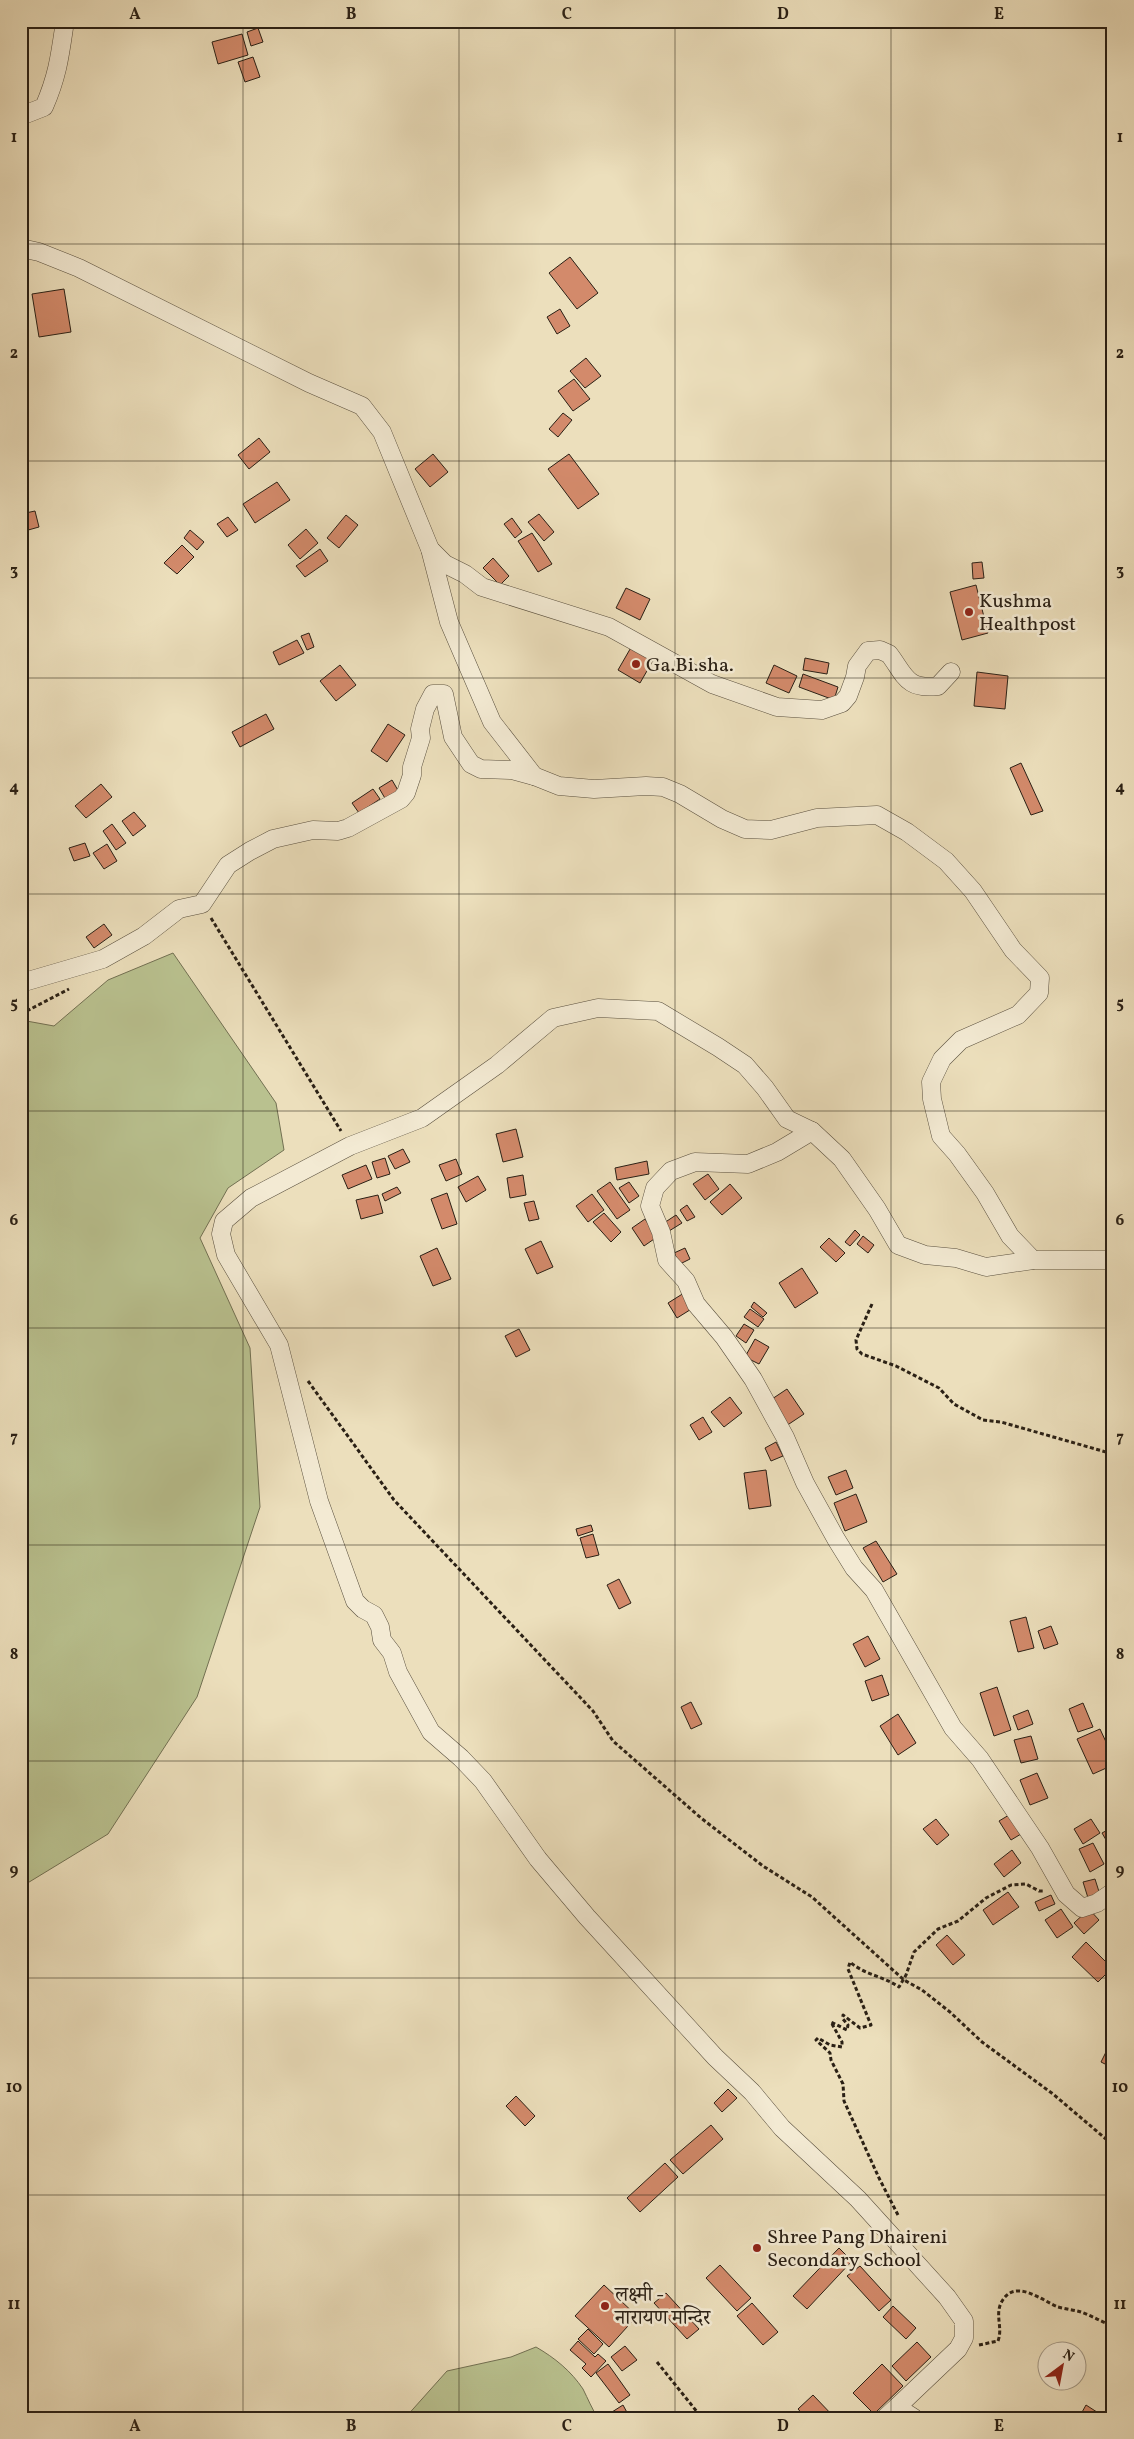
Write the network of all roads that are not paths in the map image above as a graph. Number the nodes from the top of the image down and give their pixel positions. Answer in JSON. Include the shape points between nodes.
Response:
{"nodes":[{"id":1,"x":65,"y":21,"type":"edge"},
{"id":2,"x":21,"y":116,"type":"edge"},
{"id":3,"x":21,"y":248,"type":"edge"},
{"id":4,"x":430,"y":549,"type":"junction"},
{"id":5,"x":951,"y":672,"type":"dead end"},
{"id":6,"x":534,"y":776,"type":"junction"},
{"id":7,"x":21,"y":983,"type":"edge"},
{"id":8,"x":812,"y":1131,"type":"junction"},
{"id":9,"x":1034,"y":1260,"type":"junction"},
{"id":10,"x":1113,"y":1260,"type":"edge"},
{"id":11,"x":1113,"y":1892,"type":"edge"},
{"id":12,"x":891,"y":2412,"type":"edge"},
{"id":13,"x":914,"y":2418,"type":"edge"}],
"edges":[{"from":1,"to":2,"type":"street","via":[[55,82],[44,107]]},
{"from":3,"to":4,"type":"street","via":[[79,268],[309,383],[362,406],[382,432]]},
{"from":4,"to":5,"type":"street","via":[[482,588],[609,627],[712,684],[777,707],[822,710],[842,703],[848,696],[857,666],[868,652],[880,650],[889,654],[902,676],[927,688],[938,686]]},
{"from":4,"to":6,"type":"street","via":[[449,622],[492,722]]},
{"from":6,"to":7,"type":"street","via":[[512,770],[481,769],[471,764],[453,737],[444,694],[433,694],[425,709],[412,775],[401,799],[348,828],[313,830],[273,839],[228,866],[202,904],[179,909],[144,936],[103,959]]},
{"from":6,"to":9,"type":"street","via":[[559,786],[594,789],[664,787],[744,829],[771,830],[817,818],[877,815],[946,861],[972,891],[1013,950],[1040,978],[1039,993],[1018,1015],[961,1040],[942,1059],[931,1082],[935,1118],[941,1136],[985,1193],[1010,1236]]},
{"from":8,"to":9,"type":"street","via":[[842,1159],[898,1245],[925,1255],[956,1258],[986,1267]]},
{"from":8,"to":11,"type":"street","via":[[777,1152],[748,1164],[694,1162],[671,1171],[655,1188],[650,1206],[661,1232],[667,1260],[686,1281],[696,1304],[724,1336],[753,1379],[836,1539],[854,1568],[874,1590],[953,1728],[1012,1804],[1066,1894],[1082,1908],[1097,1904]]},
{"from":8,"to":12,"type":"street","via":[[787,1119],[745,1066],[658,1011],[598,1008],[553,1018],[497,1065],[422,1118],[350,1146],[251,1198],[224,1221],[220,1234],[226,1255],[279,1345],[319,1501],[354,1601],[374,1615],[382,1640],[392,1653],[398,1672],[431,1732],[483,1781],[538,1859],[587,1917],[782,2128],[858,2200],[947,2297],[964,2321],[964,2338],[949,2359]]},
{"from":9,"to":10,"type":"street"},
{"from":12,"to":13,"type":"street"}]}
